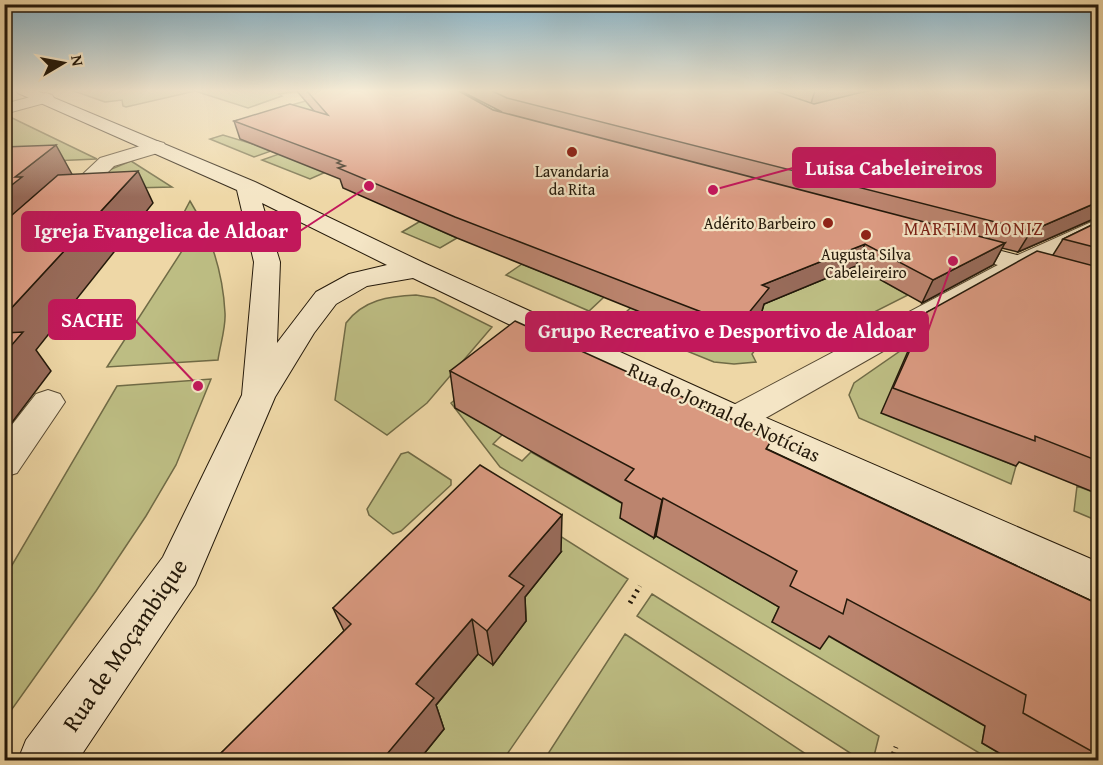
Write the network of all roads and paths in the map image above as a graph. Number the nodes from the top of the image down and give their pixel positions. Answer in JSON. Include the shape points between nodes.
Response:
{"nodes":[{"id":1,"x":108,"y":126,"type":"edge"},
{"id":2,"x":157,"y":147,"type":"junction"},
{"id":3,"x":247,"y":187,"type":"junction"},
{"id":4,"x":1098,"y":226,"type":"edge"},
{"id":5,"x":938,"y":241,"type":"edge"},
{"id":6,"x":4,"y":263,"type":"edge"},
{"id":7,"x":1020,"y":263,"type":"junction"},
{"id":8,"x":417,"y":270,"type":"junction"},
{"id":9,"x":1098,"y":284,"type":"edge"},
{"id":10,"x":258,"y":396,"type":"junction"},
{"id":11,"x":48,"y":402,"type":"dead end"},
{"id":12,"x":736,"y":419,"type":"junction"},
{"id":13,"x":4,"y":463,"type":"edge"},
{"id":14,"x":1098,"y":583,"type":"edge"},
{"id":15,"x":640,"y":586,"type":"dead end"},
{"id":16,"x":630,"y":603,"type":"dead end"},
{"id":17,"x":896,"y":747,"type":"dead end"},
{"id":18,"x":46,"y":760,"type":"edge"},
{"id":19,"x":891,"y":760,"type":"edge"}],
"edges":[{"from":1,"to":2,"type":"street","name":"Rua do Jornal de Notícias"},
{"from":2,"to":3,"type":"street","name":"Rua do Jornal de Notícias"},
{"from":2,"to":6,"type":"street","via":[[107,162]]},
{"from":3,"to":8,"type":"street","name":"Rua do Jornal de Notícias"},
{"from":3,"to":10,"type":"street","name":"Rua de Moçambique","via":[[267,262]]},
{"from":4,"to":7,"type":"street"},
{"from":5,"to":7,"type":"street"},
{"from":7,"to":9,"type":"street"},
{"from":7,"to":12,"type":"street"},
{"from":8,"to":10,"type":"street","name":"Rua de Moçambique","via":[[358,280],[326,298]]},
{"from":8,"to":12,"type":"street","name":"Rua do Jornal de Notícias"},
{"from":10,"to":18,"type":"street","name":"Rua de Moçambique","via":[[179,571]]},
{"from":11,"to":13,"type":"street"},
{"from":12,"to":14,"type":"street","name":"Rua do Jornal de Notícias"},
{"from":15,"to":16,"type":"path"},
{"from":17,"to":19,"type":"path"}]}
